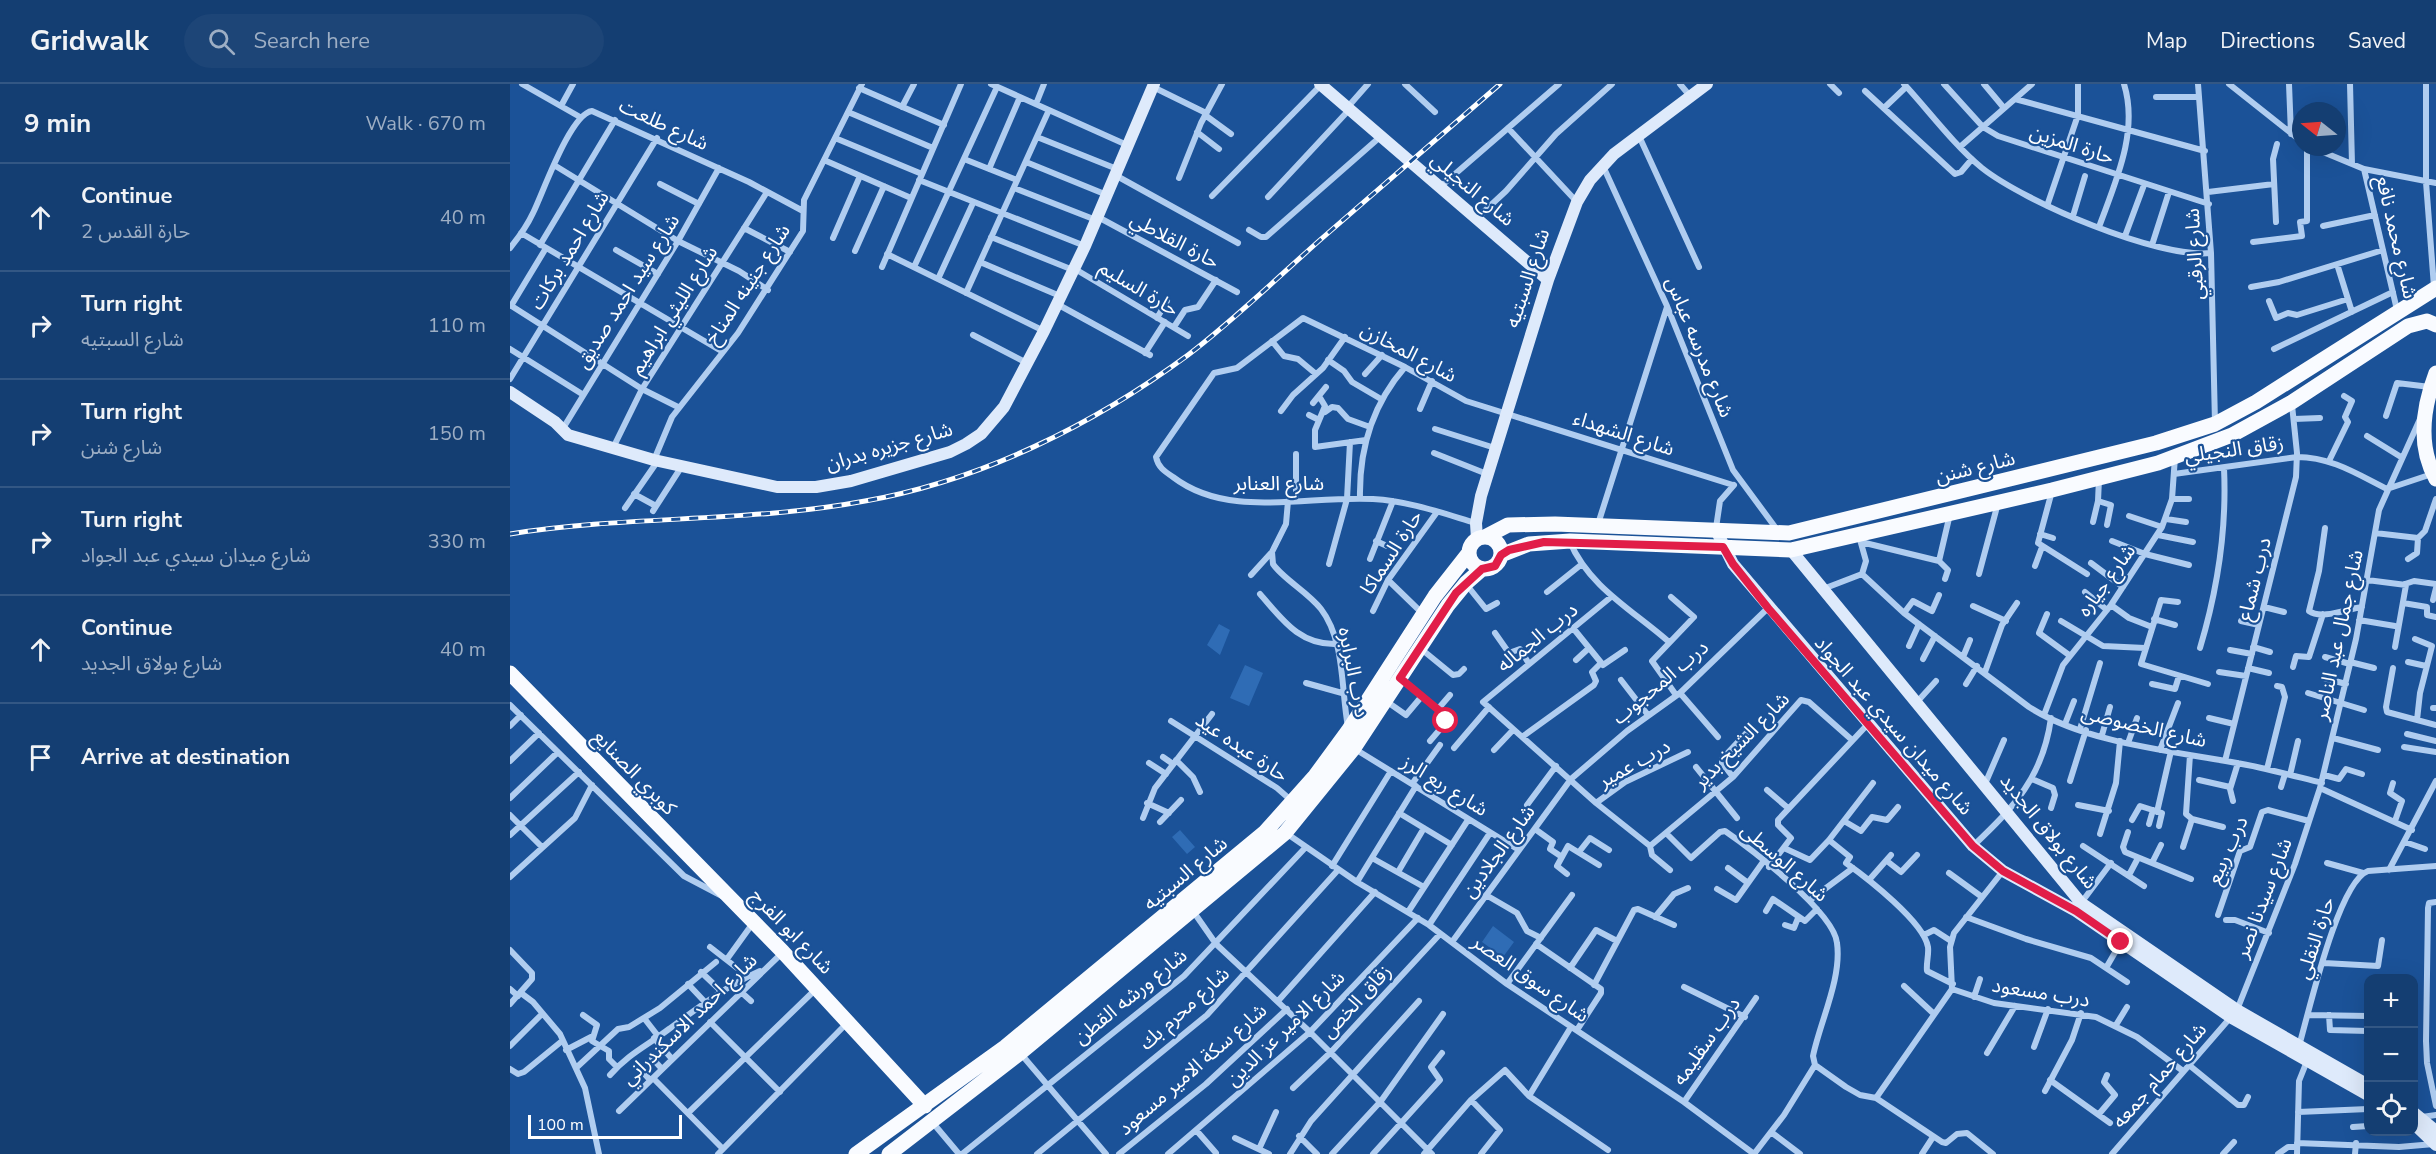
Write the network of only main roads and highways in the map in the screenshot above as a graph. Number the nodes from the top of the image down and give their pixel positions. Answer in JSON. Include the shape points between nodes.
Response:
{"nodes":[{"id":1,"x":2435,"y":289,"type":"edge"},
{"id":2,"x":2418,"y":301,"type":"junction"},
{"id":3,"x":2432,"y":323,"type":"edge"},
{"id":4,"x":2433,"y":380,"type":"edge"},
{"id":5,"x":2127,"y":451,"type":"junction"},
{"id":6,"x":2131,"y":469,"type":"junction"},
{"id":7,"x":2434,"y":476,"type":"edge"},
{"id":8,"x":1926,"y":501,"type":"junction"},
{"id":9,"x":1930,"y":518,"type":"junction"},
{"id":10,"x":1481,"y":538,"type":"junction"},
{"id":11,"x":1468,"y":554,"type":"junction"},
{"id":12,"x":1501,"y":555,"type":"junction"},
{"id":13,"x":1482,"y":569,"type":"junction"},
{"id":14,"x":510,"y":674,"type":"edge"},
{"id":15,"x":731,"y":899,"type":"joint"},
{"id":16,"x":926,"y":1106,"type":"junction"},
{"id":17,"x":856,"y":1154,"type":"edge"},
{"id":18,"x":889,"y":1154,"type":"edge"}],
"edges":[{"from":1,"to":2,"type":"main road","name":"شارع شنن"},
{"from":2,"to":3,"type":"main road"},
{"from":2,"to":5,"type":"main road","name":"شارع شنن","via":[[2256,402],[2215,423]]},
{"from":3,"to":6,"type":"main road","name":"شارع شنن","via":[[2408,326],[2292,402],[2232,435]]},
{"from":4,"to":7,"type":"main road","via":[[2423,413]]},
{"from":5,"to":6,"type":"main road"},
{"from":5,"to":8,"type":"main road","name":"شارع شنن"},
{"from":6,"to":9,"type":"main road","name":"شارع شنن"},
{"from":8,"to":9,"type":"main road"},
{"from":8,"to":10,"type":"main road","name":"شارع شنن","via":[[1807,530],[1779,533],[1598,524],[1508,525]]},
{"from":9,"to":12,"type":"main road","name":"شارع شنن","via":[[1860,539],[1791,550],[1570,541],[1529,544]]},
{"from":10,"to":11,"type":"main road","via":[[1471,545]]},
{"from":10,"to":12,"type":"main road","via":[[1497,543]]},
{"from":11,"to":13,"type":"main road","via":[[1474,566]]},
{"from":11,"to":16,"type":"main road","name":"شارع السبتيه","via":[[1348,731],[1265,832],[1005,1047]]},
{"from":12,"to":13,"type":"main road","via":[[1495,566]]},
{"from":13,"to":18,"type":"main road","name":"شارع السبتيه","via":[[1466,583],[1354,748],[1285,833],[1020,1053]]},
{"from":14,"to":15,"type":"main road","name":"كوبري الصنايع"},
{"from":15,"to":16,"type":"main road","name":"شارع ابو الفرج"},
{"from":16,"to":17,"type":"main road","name":"شارع السبتيه"}]}
